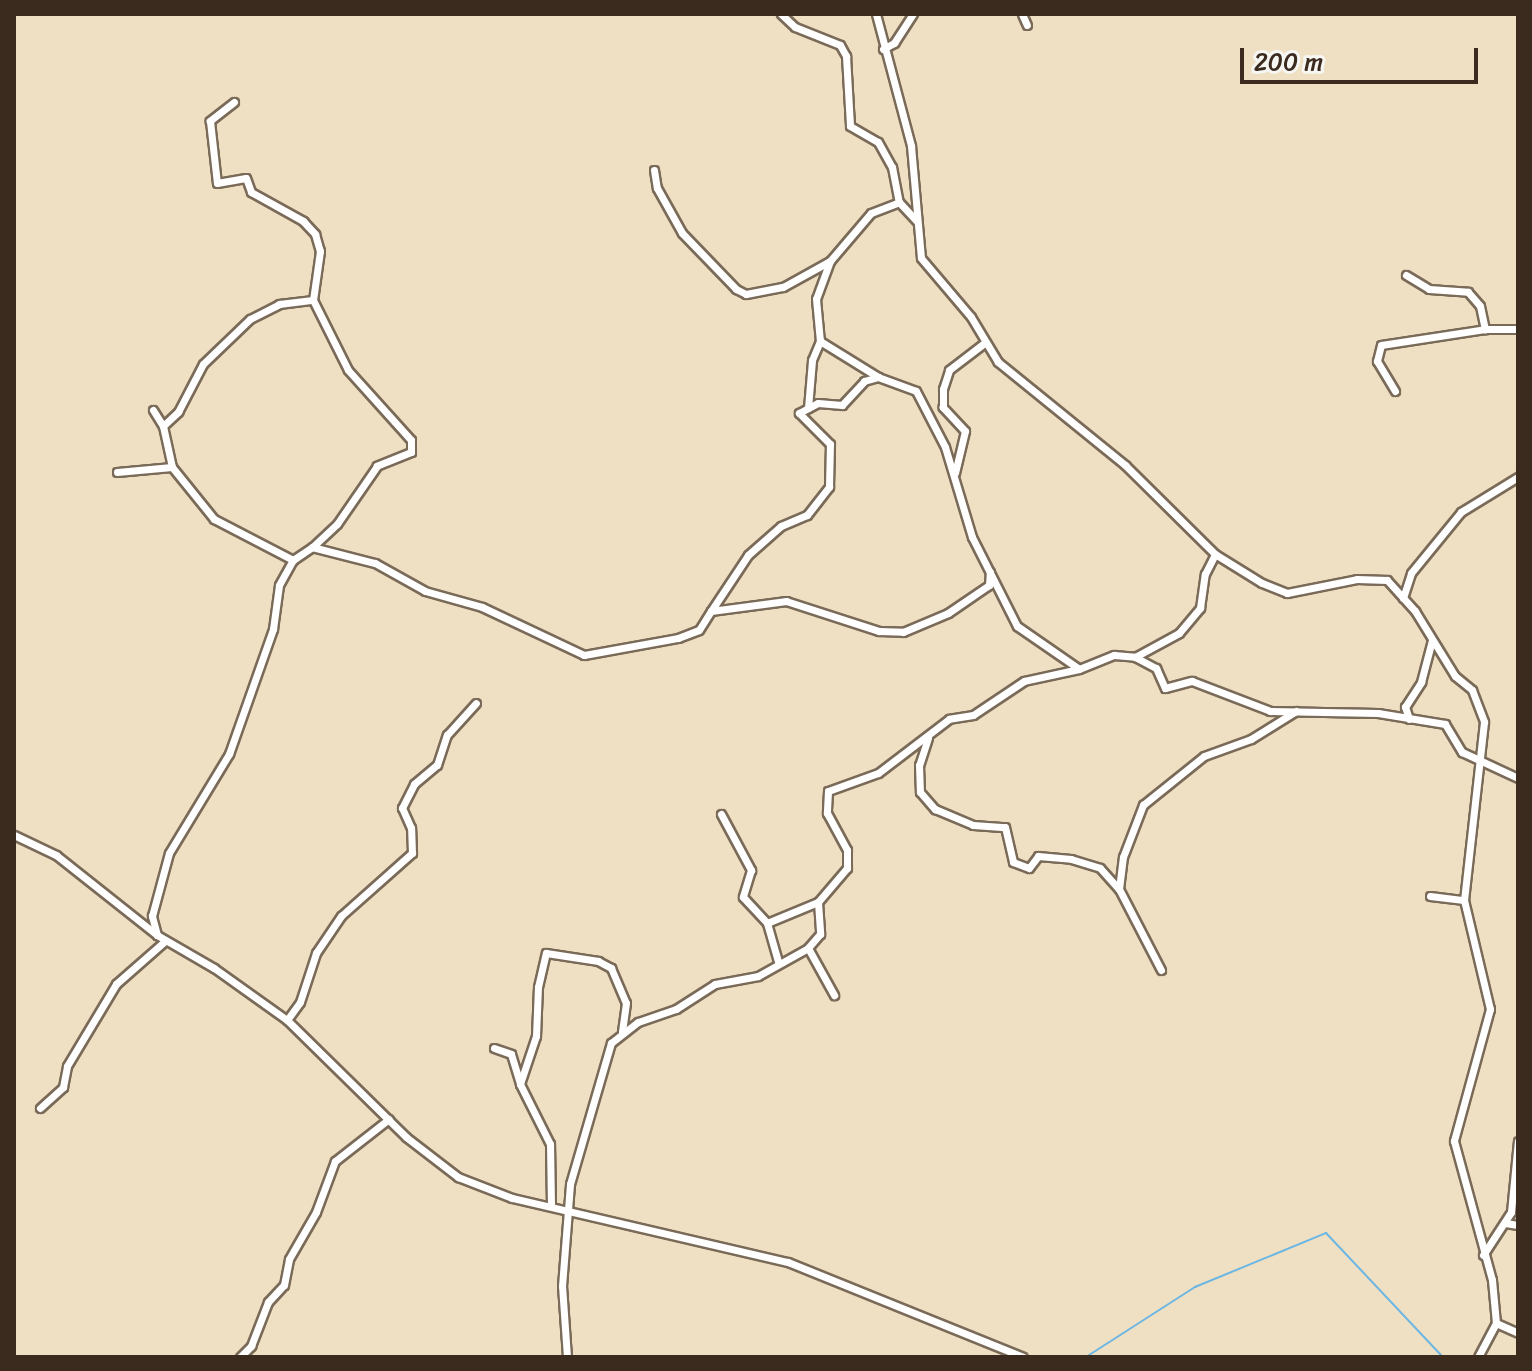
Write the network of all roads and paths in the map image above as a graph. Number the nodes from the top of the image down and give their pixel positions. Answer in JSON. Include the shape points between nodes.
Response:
{"nodes":[{"id":1,"x":781,"y":14,"type":"edge"},
{"id":2,"x":876,"y":14,"type":"edge"},
{"id":3,"x":913,"y":14,"type":"edge"},
{"id":4,"x":1022,"y":14,"type":"edge"},
{"id":5,"x":1027,"y":25,"type":"dead end"},
{"id":6,"x":883,"y":49,"type":"junction"},
{"id":7,"x":234,"y":102,"type":"dead end"},
{"id":8,"x":654,"y":170,"type":"dead end"},
{"id":9,"x":899,"y":202,"type":"junction"},
{"id":10,"x":917,"y":221,"type":"junction"},
{"id":11,"x":830,"y":261,"type":"junction"},
{"id":12,"x":1406,"y":275,"type":"dead end"},
{"id":13,"x":313,"y":300,"type":"junction"},
{"id":14,"x":1485,"y":329,"type":"junction"},
{"id":15,"x":1518,"y":329,"type":"edge"},
{"id":16,"x":820,"y":341,"type":"junction"},
{"id":17,"x":983,"y":344,"type":"junction"},
{"id":18,"x":878,"y":377,"type":"junction"},
{"id":19,"x":1395,"y":391,"type":"dead end"},
{"id":20,"x":808,"y":408,"type":"junction"},
{"id":21,"x":155,"y":413,"type":"dead end"},
{"id":22,"x":166,"y":424,"type":"junction"},
{"id":23,"x":172,"y":467,"type":"junction"},
{"id":24,"x":117,"y":472,"type":"dead end"},
{"id":25,"x":955,"y":475,"type":"junction"},
{"id":26,"x":1518,"y":477,"type":"edge"},
{"id":27,"x":312,"y":547,"type":"junction"},
{"id":28,"x":1215,"y":554,"type":"junction"},
{"id":29,"x":293,"y":560,"type":"junction"},
{"id":30,"x":991,"y":570,"type":"junction"},
{"id":31,"x":1403,"y":598,"type":"junction"},
{"id":32,"x":711,"y":611,"type":"junction"},
{"id":33,"x":1432,"y":639,"type":"junction"},
{"id":34,"x":1135,"y":657,"type":"junction"},
{"id":35,"x":1079,"y":669,"type":"junction"},
{"id":36,"x":476,"y":703,"type":"dead end"},
{"id":37,"x":1298,"y":710,"type":"junction"},
{"id":38,"x":1409,"y":719,"type":"junction"},
{"id":39,"x":929,"y":737,"type":"junction"},
{"id":40,"x":1482,"y":758,"type":"junction"},
{"id":41,"x":1518,"y":778,"type":"edge"},
{"id":42,"x":721,"y":814,"type":"dead end"},
{"id":43,"x":14,"y":835,"type":"edge"},
{"id":44,"x":1119,"y":889,"type":"junction"},
{"id":45,"x":1430,"y":896,"type":"dead end"},
{"id":46,"x":1464,"y":900,"type":"junction"},
{"id":47,"x":818,"y":902,"type":"junction"},
{"id":48,"x":767,"y":923,"type":"junction"},
{"id":49,"x":157,"y":935,"type":"junction"},
{"id":50,"x":165,"y":941,"type":"junction"},
{"id":51,"x":808,"y":948,"type":"junction"},
{"id":52,"x":778,"y":961,"type":"junction"},
{"id":53,"x":1161,"y":970,"type":"dead end"},
{"id":54,"x":834,"y":995,"type":"dead end"},
{"id":55,"x":287,"y":1020,"type":"junction"},
{"id":56,"x":622,"y":1034,"type":"junction"},
{"id":57,"x":494,"y":1048,"type":"dead end"},
{"id":58,"x":520,"y":1084,"type":"junction"},
{"id":59,"x":40,"y":1108,"type":"dead end"},
{"id":60,"x":389,"y":1119,"type":"junction"},
{"id":61,"x":1518,"y":1141,"type":"edge"},
{"id":62,"x":551,"y":1206,"type":"junction"},
{"id":63,"x":568,"y":1209,"type":"junction"},
{"id":64,"x":1505,"y":1223,"type":"junction"},
{"id":65,"x":1518,"y":1225,"type":"edge"},
{"id":66,"x":1483,"y":1255,"type":"junction"},
{"id":67,"x":1496,"y":1323,"type":"junction"},
{"id":68,"x":1518,"y":1333,"type":"edge"},
{"id":69,"x":240,"y":1357,"type":"edge"},
{"id":70,"x":567,"y":1357,"type":"edge"},
{"id":71,"x":1023,"y":1357,"type":"edge"},
{"id":72,"x":1478,"y":1357,"type":"edge"}],
"edges":[{"from":1,"to":9,"type":"street","via":[[795,27],[840,45],[846,56],[850,126],[878,142],[892,167]]},
{"from":2,"to":6,"type":"street"},
{"from":3,"to":6,"type":"street","via":[[894,43]]},
{"from":4,"to":5,"type":"street"},
{"from":6,"to":10,"type":"street","via":[[911,146]]},
{"from":7,"to":13,"type":"street","via":[[210,121],[217,183],[246,178],[251,192],[303,221],[315,234],[320,251]]},
{"from":8,"to":11,"type":"street","via":[[657,188],[682,233],[736,289],[746,294],[783,287]]},
{"from":9,"to":10,"type":"street"},
{"from":9,"to":11,"type":"street","via":[[871,213]]},
{"from":10,"to":17,"type":"street","via":[[927,270],[971,317]]},
{"from":11,"to":16,"type":"street","via":[[816,299]]},
{"from":12,"to":14,"type":"street","via":[[1429,289],[1468,292],[1480,306]]},
{"from":13,"to":22,"type":"street","via":[[279,304],[250,319],[203,364]]},
{"from":13,"to":27,"type":"street","via":[[348,370],[411,440],[411,452],[377,466],[337,524]]},
{"from":14,"to":15,"type":"street"},
{"from":14,"to":19,"type":"street","via":[[1381,345],[1377,361]]},
{"from":16,"to":18,"type":"street"},
{"from":16,"to":20,"type":"street","via":[[812,360]]},
{"from":17,"to":25,"type":"street","via":[[949,370],[943,389],[943,407],[965,431]]},
{"from":17,"to":28,"type":"street","via":[[1015,379],[1125,465]]},
{"from":18,"to":20,"type":"street","via":[[864,381],[842,405],[818,403]]},
{"from":18,"to":25,"type":"street","via":[[916,391]]},
{"from":20,"to":32,"type":"street","via":[[799,413],[802,419],[830,444],[829,487],[807,515],[781,526],[748,555]]},
{"from":21,"to":22,"type":"street"},
{"from":22,"to":23,"type":"street"},
{"from":23,"to":24,"type":"street"},
{"from":23,"to":29,"type":"street","via":[[214,519]]},
{"from":25,"to":30,"type":"street","via":[[972,537]]},
{"from":26,"to":31,"type":"street","via":[[1461,512],[1411,573]]},
{"from":27,"to":29,"type":"street"},
{"from":27,"to":32,"type":"street","via":[[375,563],[425,591],[482,607],[584,655],[678,638],[699,630]]},
{"from":28,"to":31,"type":"street","via":[[1287,593],[1357,579],[1387,580]]},
{"from":28,"to":34,"type":"street","via":[[1205,574],[1200,608],[1179,633]]},
{"from":29,"to":49,"type":"street","via":[[279,585],[273,629],[229,754],[169,853],[152,916]]},
{"from":30,"to":32,"type":"street","via":[[989,585],[948,613],[903,632],[879,631],[786,601]]},
{"from":30,"to":35,"type":"street","via":[[1017,626]]},
{"from":31,"to":33,"type":"street"},
{"from":33,"to":38,"type":"street","via":[[1421,682],[1405,707]]},
{"from":33,"to":40,"type":"street","via":[[1455,676],[1472,690],[1484,722]]},
{"from":34,"to":35,"type":"street","via":[[1114,655]]},
{"from":34,"to":37,"type":"street","via":[[1156,668],[1165,688],[1192,681],[1270,711]]},
{"from":35,"to":39,"type":"street","via":[[1024,681],[973,715],[949,719]]},
{"from":36,"to":55,"type":"street","via":[[447,735],[437,765],[414,784],[402,808],[411,828],[412,853],[341,916],[316,953],[300,1002]]},
{"from":37,"to":38,"type":"street"},
{"from":37,"to":44,"type":"street","via":[[1251,739],[1204,756],[1143,805],[1123,857]]},
{"from":38,"to":40,"type":"street","via":[[1445,724],[1462,752]]},
{"from":39,"to":44,"type":"street","via":[[919,765],[920,792],[935,809],[973,825],[1005,827],[1013,862],[1029,868],[1038,856],[1071,859],[1100,868]]},
{"from":39,"to":47,"type":"street","via":[[878,773],[828,791],[827,813],[847,850],[847,868]]},
{"from":40,"to":41,"type":"street"},
{"from":40,"to":46,"type":"street"},
{"from":42,"to":48,"type":"street","via":[[751,870],[743,897]]},
{"from":43,"to":49,"type":"street","via":[[56,855]]},
{"from":44,"to":53,"type":"street"},
{"from":45,"to":46,"type":"street"},
{"from":46,"to":66,"type":"street","via":[[1490,1009],[1454,1141]]},
{"from":47,"to":48,"type":"street"},
{"from":47,"to":51,"type":"street","via":[[820,934]]},
{"from":48,"to":52,"type":"street"},
{"from":49,"to":50,"type":"street"},
{"from":50,"to":55,"type":"street"},
{"from":50,"to":59,"type":"street","via":[[116,984],[67,1066],[63,1087]]},
{"from":51,"to":52,"type":"street"},
{"from":51,"to":54,"type":"street"},
{"from":52,"to":56,"type":"street","via":[[758,976],[715,984],[691,1002]]},
{"from":55,"to":60,"type":"street"},
{"from":56,"to":58,"type":"street","via":[[626,1003],[611,968],[546,953],[536,1036]]},
{"from":56,"to":63,"type":"street","via":[[605,1055],[591,1095],[574,1159]]},
{"from":57,"to":58,"type":"street","via":[[511,1054]]},
{"from":58,"to":62,"type":"street","via":[[550,1144]]},
{"from":60,"to":62,"type":"street","via":[[458,1177]]},
{"from":60,"to":69,"type":"street","via":[[335,1161],[316,1212],[289,1259],[284,1285],[268,1302],[251,1346]]},
{"from":61,"to":64,"type":"street","via":[[1511,1212]]},
{"from":62,"to":63,"type":"street"},
{"from":63,"to":70,"type":"street","via":[[562,1286]]},
{"from":63,"to":71,"type":"street","via":[[788,1262]]},
{"from":64,"to":65,"type":"street"},
{"from":64,"to":66,"type":"street"},
{"from":66,"to":67,"type":"street","via":[[1492,1280]]},
{"from":67,"to":68,"type":"street"},
{"from":67,"to":72,"type":"street"}]}
